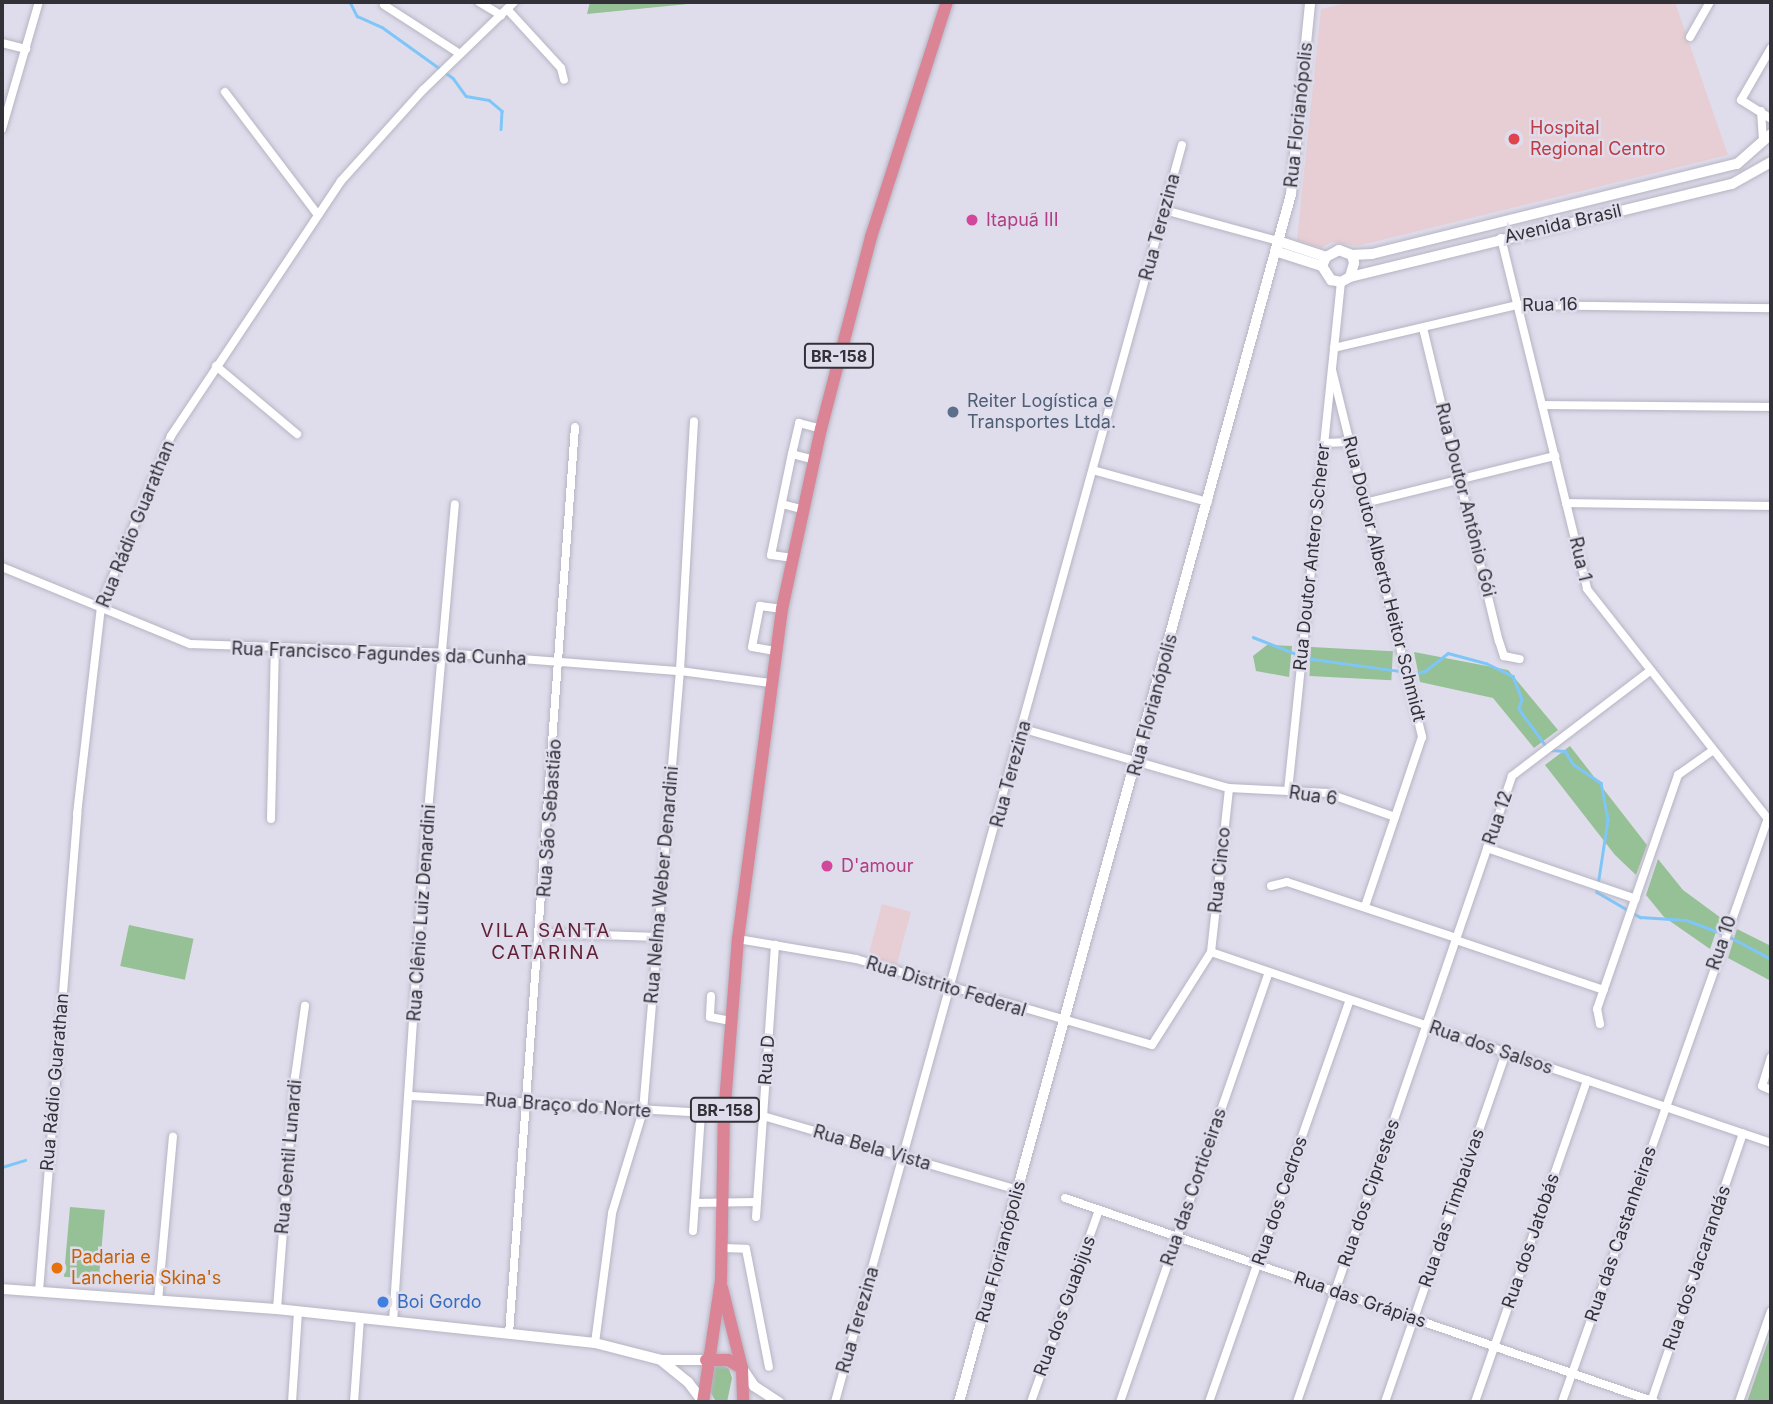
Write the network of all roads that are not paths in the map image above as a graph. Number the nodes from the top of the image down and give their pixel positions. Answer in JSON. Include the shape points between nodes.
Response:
{"nodes":[{"id":1,"x":39,"y":2,"type":"edge"},
{"id":2,"x":479,"y":2,"type":"edge"},
{"id":3,"x":514,"y":2,"type":"edge"},
{"id":4,"x":947,"y":2,"type":"edge"},
{"id":5,"x":1310,"y":2,"type":"edge"},
{"id":6,"x":1710,"y":2,"type":"edge"},
{"id":7,"x":384,"y":5,"type":"dead end"},
{"id":8,"x":504,"y":12,"type":"junction"},
{"id":9,"x":1690,"y":37,"type":"dead end"},
{"id":10,"x":2,"y":43,"type":"edge"},
{"id":11,"x":1771,"y":48,"type":"edge"},
{"id":12,"x":26,"y":49,"type":"junction"},
{"id":13,"x":460,"y":54,"type":"junction"},
{"id":14,"x":564,"y":80,"type":"dead end"},
{"id":15,"x":225,"y":92,"type":"dead end"},
{"id":16,"x":1761,"y":111,"type":"junction"},
{"id":17,"x":1771,"y":119,"type":"edge"},
{"id":18,"x":2,"y":129,"type":"edge"},
{"id":19,"x":1767,"y":137,"type":"edge"},
{"id":20,"x":1182,"y":145,"type":"dead end"},
{"id":21,"x":1771,"y":160,"type":"edge"},
{"id":22,"x":1164,"y":210,"type":"junction"},
{"id":23,"x":1550,"y":210,"type":"junction"},
{"id":24,"x":318,"y":215,"type":"junction"},
{"id":25,"x":1553,"y":226,"type":"junction"},
{"id":26,"x":1501,"y":239,"type":"junction"},
{"id":27,"x":1277,"y":246,"type":"junction"},
{"id":28,"x":1352,"y":255,"type":"junction"},
{"id":29,"x":1324,"y":261,"type":"junction"},
{"id":30,"x":1345,"y":279,"type":"junction"},
{"id":31,"x":1518,"y":305,"type":"junction"},
{"id":32,"x":1771,"y":308,"type":"edge"},
{"id":33,"x":1423,"y":328,"type":"junction"},
{"id":34,"x":1334,"y":348,"type":"junction"},
{"id":35,"x":216,"y":366,"type":"junction"},
{"id":36,"x":1332,"y":370,"type":"junction"},
{"id":37,"x":1542,"y":405,"type":"junction"},
{"id":38,"x":1771,"y":407,"type":"edge"},
{"id":39,"x":694,"y":421,"type":"dead end"},
{"id":40,"x":575,"y":427,"type":"dead end"},
{"id":41,"x":821,"y":429,"type":"junction"},
{"id":42,"x":297,"y":434,"type":"dead end"},
{"id":43,"x":1350,"y":442,"type":"junction"},
{"id":44,"x":1324,"y":443,"type":"junction"},
{"id":45,"x":792,"y":454,"type":"junction"},
{"id":46,"x":1555,"y":456,"type":"junction"},
{"id":47,"x":814,"y":460,"type":"junction"},
{"id":48,"x":1096,"y":471,"type":"junction"},
{"id":49,"x":1459,"y":480,"type":"junction"},
{"id":50,"x":1208,"y":502,"type":"junction"},
{"id":51,"x":1365,"y":503,"type":"junction"},
{"id":52,"x":1566,"y":503,"type":"junction"},
{"id":53,"x":455,"y":504,"type":"dead end"},
{"id":54,"x":782,"y":504,"type":"junction"},
{"id":55,"x":1771,"y":506,"type":"edge"},
{"id":56,"x":804,"y":510,"type":"junction"},
{"id":57,"x":793,"y":558,"type":"junction"},
{"id":58,"x":2,"y":567,"type":"edge"},
{"id":59,"x":101,"y":605,"type":"junction"},
{"id":60,"x":782,"y":609,"type":"junction"},
{"id":61,"x":275,"y":648,"type":"junction"},
{"id":62,"x":775,"y":651,"type":"junction"},
{"id":63,"x":444,"y":653,"type":"junction"},
{"id":64,"x":1520,"y":659,"type":"dead end"},
{"id":65,"x":560,"y":662,"type":"junction"},
{"id":66,"x":680,"y":671,"type":"junction"},
{"id":67,"x":1650,"y":671,"type":"junction"},
{"id":68,"x":770,"y":683,"type":"junction"},
{"id":69,"x":1024,"y":729,"type":"junction"},
{"id":70,"x":1712,"y":751,"type":"junction"},
{"id":71,"x":1138,"y":762,"type":"junction"},
{"id":72,"x":1229,"y":788,"type":"junction"},
{"id":73,"x":1288,"y":791,"type":"junction"},
{"id":74,"x":1395,"y":817,"type":"junction"},
{"id":75,"x":271,"y":819,"type":"dead end"},
{"id":76,"x":1769,"y":822,"type":"edge"},
{"id":77,"x":1487,"y":848,"type":"junction"},
{"id":78,"x":1271,"y":886,"type":"dead end"},
{"id":79,"x":1636,"y":899,"type":"junction"},
{"id":80,"x":1365,"y":906,"type":"junction"},
{"id":81,"x":542,"y":933,"type":"junction"},
{"id":82,"x":658,"y":937,"type":"junction"},
{"id":83,"x":738,"y":939,"type":"junction"},
{"id":84,"x":1456,"y":939,"type":"junction"},
{"id":85,"x":775,"y":945,"type":"junction"},
{"id":86,"x":1211,"y":952,"type":"junction"},
{"id":87,"x":1269,"y":972,"type":"junction"},
{"id":88,"x":1440,"y":983,"type":"joint"},
{"id":89,"x":952,"y":989,"type":"junction"},
{"id":90,"x":1604,"y":990,"type":"junction"},
{"id":91,"x":711,"y":996,"type":"dead end"},
{"id":92,"x":1350,"y":1000,"type":"junction"},
{"id":93,"x":305,"y":1006,"type":"dead end"},
{"id":94,"x":731,"y":1021,"type":"junction"},
{"id":95,"x":1064,"y":1023,"type":"junction"},
{"id":96,"x":1600,"y":1024,"type":"dead end"},
{"id":97,"x":1427,"y":1026,"type":"junction"},
{"id":98,"x":1506,"y":1053,"type":"junction"},
{"id":99,"x":1771,"y":1057,"type":"edge"},
{"id":100,"x":1679,"y":1066,"type":"joint"},
{"id":101,"x":1587,"y":1080,"type":"junction"},
{"id":102,"x":1771,"y":1090,"type":"edge"},
{"id":103,"x":411,"y":1096,"type":"junction"},
{"id":104,"x":527,"y":1103,"type":"junction"},
{"id":105,"x":1665,"y":1107,"type":"junction"},
{"id":106,"x":643,"y":1111,"type":"junction"},
{"id":107,"x":701,"y":1114,"type":"junction"},
{"id":108,"x":724,"y":1116,"type":"junction"},
{"id":109,"x":763,"y":1116,"type":"junction"},
{"id":110,"x":1743,"y":1133,"type":"junction"},
{"id":111,"x":173,"y":1137,"type":"dead end"},
{"id":112,"x":1771,"y":1143,"type":"edge"},
{"id":113,"x":905,"y":1157,"type":"junction"},
{"id":114,"x":1017,"y":1191,"type":"junction"},
{"id":115,"x":1065,"y":1198,"type":"dead end"},
{"id":116,"x":723,"y":1202,"type":"junction"},
{"id":117,"x":757,"y":1202,"type":"junction"},
{"id":118,"x":695,"y":1203,"type":"junction"},
{"id":119,"x":1100,"y":1210,"type":"junction"},
{"id":120,"x":756,"y":1217,"type":"dead end"},
{"id":121,"x":694,"y":1231,"type":"dead end"},
{"id":122,"x":1177,"y":1237,"type":"junction"},
{"id":123,"x":722,"y":1248,"type":"junction"},
{"id":124,"x":1257,"y":1265,"type":"junction"},
{"id":125,"x":721,"y":1280,"type":"junction"},
{"id":126,"x":2,"y":1289,"type":"edge"},
{"id":127,"x":38,"y":1291,"type":"junction"},
{"id":128,"x":1335,"y":1292,"type":"junction"},
{"id":129,"x":158,"y":1301,"type":"junction"},
{"id":130,"x":277,"y":1309,"type":"junction"},
{"id":131,"x":1771,"y":1311,"type":"edge"},
{"id":132,"x":298,"y":1312,"type":"junction"},
{"id":133,"x":360,"y":1318,"type":"junction"},
{"id":134,"x":1414,"y":1319,"type":"junction"},
{"id":135,"x":393,"y":1322,"type":"junction"},
{"id":136,"x":509,"y":1334,"type":"junction"},
{"id":137,"x":595,"y":1343,"type":"junction"},
{"id":138,"x":1494,"y":1347,"type":"junction"},
{"id":139,"x":661,"y":1360,"type":"junction"},
{"id":140,"x":706,"y":1360,"type":"junction"},
{"id":141,"x":769,"y":1367,"type":"dead end"},
{"id":142,"x":742,"y":1368,"type":"junction"},
{"id":143,"x":1572,"y":1374,"type":"junction"},
{"id":144,"x":292,"y":1402,"type":"edge"},
{"id":145,"x":354,"y":1402,"type":"edge"},
{"id":146,"x":703,"y":1402,"type":"edge"},
{"id":147,"x":743,"y":1402,"type":"edge"},
{"id":148,"x":779,"y":1402,"type":"edge"},
{"id":149,"x":835,"y":1402,"type":"edge"},
{"id":150,"x":960,"y":1402,"type":"edge"},
{"id":151,"x":1031,"y":1402,"type":"edge"},
{"id":152,"x":1120,"y":1402,"type":"edge"},
{"id":153,"x":1209,"y":1402,"type":"edge"},
{"id":154,"x":1297,"y":1402,"type":"edge"},
{"id":155,"x":1385,"y":1402,"type":"edge"},
{"id":156,"x":1475,"y":1402,"type":"edge"},
{"id":157,"x":1562,"y":1402,"type":"edge"},
{"id":158,"x":1653,"y":1402,"type":"edge"},
{"id":159,"x":1740,"y":1402,"type":"edge"}],
"edges":[{"from":1,"to":12,"type":"street"},
{"from":2,"to":8,"type":"street"},
{"from":3,"to":8,"type":"street","name":"Rua Rádio Guarathan"},
{"from":4,"to":41,"type":"highway","number":"BR-158","via":[[874,226]]},
{"from":5,"to":27,"type":"street","name":"Rua Florianópolis","via":[[1293,182]]},
{"from":6,"to":9,"type":"street"},
{"from":7,"to":13,"type":"street"},
{"from":8,"to":13,"type":"street","name":"Rua Rádio Guarathan"},
{"from":8,"to":14,"type":"street","via":[[561,68]]},
{"from":10,"to":12,"type":"street"},
{"from":11,"to":16,"type":"street","via":[[1741,100]]},
{"from":12,"to":18,"type":"street"},
{"from":13,"to":24,"type":"street","name":"Rua Rádio Guarathan","via":[[341,181]]},
{"from":15,"to":24,"type":"street"},
{"from":16,"to":17,"type":"street"},
{"from":16,"to":19,"type":"street"},
{"from":19,"to":21,"type":"street"},
{"from":19,"to":23,"type":"street","name":"Avenida Brasil","via":[[1737,164]]},
{"from":20,"to":22,"type":"street","name":"Rua Terezina"},
{"from":21,"to":25,"type":"street","name":"Avenida Brasil","via":[[1732,184]]},
{"from":22,"to":27,"type":"street"},
{"from":22,"to":48,"type":"street","name":"Rua Terezina"},
{"from":23,"to":25,"type":"street"},
{"from":23,"to":28,"type":"street","name":"Avenida Brasil"},
{"from":24,"to":35,"type":"street","name":"Rua Rádio Guarathan"},
{"from":25,"to":26,"type":"street","name":"Avenida Brasil"},
{"from":26,"to":30,"type":"street","name":"Avenida Brasil"},
{"from":26,"to":31,"type":"street","name":"Rua 1"},
{"from":27,"to":29,"type":"street","name":"Avenida Brasil"},
{"from":27,"to":50,"type":"street","name":"Rua Florianópolis"},
{"from":28,"to":29,"type":"street","name":"Avenida Brasil","via":[[1339,250]]},
{"from":28,"to":30,"type":"street"},
{"from":29,"to":30,"type":"street","name":"Avenida Brasil","via":[[1331,280]]},
{"from":30,"to":34,"type":"street","name":"Rua Doutor Antero Scherer"},
{"from":31,"to":32,"type":"street","name":"Rua 16"},
{"from":31,"to":33,"type":"street","name":"Rua 16"},
{"from":31,"to":37,"type":"street","name":"Rua 1"},
{"from":33,"to":34,"type":"street","name":"Rua 16"},
{"from":33,"to":49,"type":"street","name":"Rua Doutor Antônio Gói"},
{"from":34,"to":36,"type":"street","name":"Rua Doutor Antero Scherer"},
{"from":35,"to":42,"type":"street"},
{"from":35,"to":59,"type":"street","name":"Rua Rádio Guarathan","via":[[171,436]]},
{"from":36,"to":43,"type":"street","name":"Rua Doutor Alberto Heitor Schmidt"},
{"from":36,"to":44,"type":"street","name":"Rua Doutor Antero Scherer"},
{"from":37,"to":38,"type":"street"},
{"from":37,"to":46,"type":"street","name":"Rua 1"},
{"from":39,"to":66,"type":"street","name":"Rua Nelma Weber Denardini"},
{"from":40,"to":65,"type":"street","name":"Rua São Sebastião"},
{"from":41,"to":45,"type":"street","via":[[799,423]]},
{"from":41,"to":47,"type":"highway","number":"BR-158"},
{"from":43,"to":44,"type":"street"},
{"from":43,"to":51,"type":"street","name":"Rua Doutor Alberto Heitor Schmidt"},
{"from":44,"to":73,"type":"street","name":"Rua Doutor Antero Scherer"},
{"from":45,"to":47,"type":"street"},
{"from":45,"to":54,"type":"street"},
{"from":46,"to":49,"type":"street"},
{"from":46,"to":52,"type":"street","name":"Rua 1"},
{"from":47,"to":56,"type":"highway","number":"BR-158"},
{"from":48,"to":50,"type":"street"},
{"from":48,"to":69,"type":"street","name":"Rua Terezina"},
{"from":49,"to":51,"type":"street"},
{"from":49,"to":64,"type":"street","name":"Rua Doutor Antônio Gói","via":[[1504,656]]},
{"from":50,"to":71,"type":"street","name":"Rua Florianópolis"},
{"from":51,"to":74,"type":"street","name":"Rua Doutor Alberto Heitor Schmidt","via":[[1422,737]]},
{"from":52,"to":55,"type":"street"},
{"from":52,"to":67,"type":"street","name":"Rua 1","via":[[1587,589]]},
{"from":53,"to":63,"type":"street","name":"Rua Clênio Luiz Denardini"},
{"from":54,"to":56,"type":"street"},
{"from":54,"to":57,"type":"street","via":[[771,555]]},
{"from":56,"to":57,"type":"highway","number":"BR-158"},
{"from":57,"to":60,"type":"highway","number":"BR-158"},
{"from":58,"to":59,"type":"street","name":"Rua Francisco Fagundes da Cunha"},
{"from":59,"to":61,"type":"street","name":"Rua Francisco Fagundes da Cunha","via":[[190,644]]},
{"from":59,"to":127,"type":"street","name":"Rua Rádio Guarathan","via":[[77,814]]},
{"from":60,"to":62,"type":"highway","number":"BR-158"},
{"from":60,"to":62,"type":"street","via":[[760,606],[752,647]]},
{"from":61,"to":63,"type":"street","name":"Rua Francisco Fagundes da Cunha"},
{"from":61,"to":75,"type":"street"},
{"from":62,"to":68,"type":"highway","number":"BR-158"},
{"from":63,"to":65,"type":"street","name":"Rua Francisco Fagundes da Cunha"},
{"from":63,"to":103,"type":"street","name":"Rua Clênio Luiz Denardini","via":[[422,880]]},
{"from":65,"to":66,"type":"street","name":"Rua Francisco Fagundes da Cunha"},
{"from":65,"to":81,"type":"street","name":"Rua São Sebastião"},
{"from":66,"to":68,"type":"street","name":"Rua Francisco Fagundes da Cunha"},
{"from":66,"to":82,"type":"street","name":"Rua Nelma Weber Denardini"},
{"from":67,"to":70,"type":"street","name":"Rua 1"},
{"from":67,"to":77,"type":"street","name":"Rua 12","via":[[1512,776]]},
{"from":68,"to":83,"type":"highway","number":"BR-158"},
{"from":69,"to":71,"type":"street","name":"Rua 6"},
{"from":69,"to":89,"type":"street","name":"Rua Terezina"},
{"from":70,"to":76,"type":"street","name":"Rua 1"},
{"from":70,"to":79,"type":"street","via":[[1678,775]]},
{"from":71,"to":72,"type":"street","name":"Rua 6"},
{"from":71,"to":95,"type":"street","name":"Rua Florianópolis"},
{"from":72,"to":73,"type":"street","name":"Rua 6"},
{"from":72,"to":86,"type":"street","name":"Rua Cinco"},
{"from":73,"to":74,"type":"street","name":"Rua 6","via":[[1327,793]]},
{"from":74,"to":80,"type":"street","name":"Rua Doutor Alberto Heitor Schmidt"},
{"from":76,"to":100,"type":"street","name":"Rua 10"},
{"from":77,"to":79,"type":"street"},
{"from":77,"to":84,"type":"street","name":"Rua 12"},
{"from":78,"to":80,"type":"street","via":[[1287,881]]},
{"from":79,"to":90,"type":"street"},
{"from":80,"to":84,"type":"street"},
{"from":81,"to":82,"type":"street"},
{"from":81,"to":104,"type":"street","name":"Rua São Sebastião"},
{"from":82,"to":106,"type":"street","name":"Rua Nelma Weber Denardini"},
{"from":83,"to":85,"type":"street","name":"Rua Distrito Federal"},
{"from":83,"to":94,"type":"highway","number":"BR-158"},
{"from":84,"to":88,"type":"street","name":"Rua 12"},
{"from":84,"to":90,"type":"street"},
{"from":85,"to":89,"type":"street","name":"Rua Distrito Federal","via":[[856,959]]},
{"from":85,"to":109,"type":"street","name":"Rua D"},
{"from":86,"to":87,"type":"street","name":"Rua dos Salsos"},
{"from":86,"to":95,"type":"street","name":"Rua Distrito Federal","via":[[1152,1045]]},
{"from":87,"to":92,"type":"street","name":"Rua dos Salsos"},
{"from":87,"to":122,"type":"street","name":"Rua das Corticeiras"},
{"from":88,"to":97,"type":"street","name":"Rua dos Ciprestes"},
{"from":89,"to":95,"type":"street","name":"Rua Distrito Federal"},
{"from":89,"to":113,"type":"street","name":"Rua Terezina"},
{"from":90,"to":96,"type":"street","via":[[1597,1009]]},
{"from":91,"to":94,"type":"street","via":[[710,1017]]},
{"from":92,"to":97,"type":"street","name":"Rua dos Salsos"},
{"from":92,"to":124,"type":"street","name":"Rua dos Cedros"},
{"from":93,"to":130,"type":"street","name":"Rua Gentil Lunardi"},
{"from":94,"to":108,"type":"highway","number":"BR-158"},
{"from":95,"to":114,"type":"street","name":"Rua Florianópolis"},
{"from":97,"to":98,"type":"street","name":"Rua dos Salsos"},
{"from":97,"to":128,"type":"street","name":"Rua dos Ciprestes"},
{"from":98,"to":101,"type":"street","name":"Rua dos Salsos"},
{"from":98,"to":134,"type":"street","name":"Rua das Timbaúvas"},
{"from":99,"to":102,"type":"street","via":[[1762,1086]]},
{"from":100,"to":105,"type":"street","name":"Rua das Castanheiras"},
{"from":101,"to":105,"type":"street","name":"Rua dos Salsos"},
{"from":101,"to":138,"type":"street","name":"Rua dos Jatobás"},
{"from":103,"to":104,"type":"street","name":"Rua Braço do Norte"},
{"from":103,"to":135,"type":"street","name":"Rua Clênio Luiz Denardini"},
{"from":104,"to":106,"type":"street","name":"Rua Braço do Norte"},
{"from":104,"to":136,"type":"street","name":"Rua São Sebastião"},
{"from":105,"to":110,"type":"street","name":"Rua dos Salsos"},
{"from":105,"to":143,"type":"street","name":"Rua das Castanheiras"},
{"from":106,"to":107,"type":"street","name":"Rua Braço do Norte"},
{"from":106,"to":137,"type":"street","name":"Rua Nelma Weber Denardini","via":[[612,1213]]},
{"from":107,"to":108,"type":"street","name":"Rua Braço do Norte"},
{"from":107,"to":118,"type":"street"},
{"from":108,"to":109,"type":"street","name":"Rua Bela Vista"},
{"from":108,"to":116,"type":"highway","number":"BR-158"},
{"from":109,"to":113,"type":"street","name":"Rua Bela Vista"},
{"from":109,"to":117,"type":"street","name":"Rua D"},
{"from":110,"to":112,"type":"street","name":"Rua dos Salsos"},
{"from":110,"to":158,"type":"street","name":"Rua dos Jacarandás"},
{"from":111,"to":129,"type":"street"},
{"from":113,"to":114,"type":"street","name":"Rua Bela Vista"},
{"from":113,"to":149,"type":"street","name":"Rua Terezina"},
{"from":114,"to":150,"type":"street","name":"Rua Florianópolis"},
{"from":115,"to":119,"type":"street","name":"Rua das Grápias"},
{"from":116,"to":117,"type":"street"},
{"from":116,"to":118,"type":"street"},
{"from":116,"to":123,"type":"highway","number":"BR-158"},
{"from":117,"to":120,"type":"street","name":"Rua D"},
{"from":118,"to":121,"type":"street"},
{"from":119,"to":122,"type":"street","name":"Rua das Grápias"},
{"from":119,"to":151,"type":"street","name":"Rua dos Guabijus"},
{"from":122,"to":124,"type":"street","name":"Rua das Grápias"},
{"from":122,"to":152,"type":"street","name":"Rua das Corticeiras"},
{"from":123,"to":125,"type":"highway","number":"BR-158"},
{"from":123,"to":141,"type":"street","via":[[746,1249]]},
{"from":124,"to":128,"type":"street","name":"Rua das Grápias"},
{"from":124,"to":153,"type":"street","name":"Rua dos Cedros"},
{"from":125,"to":140,"type":"highway","number":"BR-158"},
{"from":125,"to":142,"type":"highway","number":"BR-158"},
{"from":126,"to":127,"type":"street"},
{"from":127,"to":129,"type":"street"},
{"from":128,"to":134,"type":"street","name":"Rua das Grápias"},
{"from":128,"to":154,"type":"street","name":"Rua dos Ciprestes"},
{"from":129,"to":130,"type":"street"},
{"from":130,"to":132,"type":"street"},
{"from":131,"to":159,"type":"street"},
{"from":132,"to":133,"type":"street"},
{"from":132,"to":144,"type":"street"},
{"from":133,"to":135,"type":"street"},
{"from":133,"to":145,"type":"street"},
{"from":134,"to":138,"type":"street","name":"Rua das Grápias"},
{"from":134,"to":155,"type":"street","name":"Rua das Timbaúvas"},
{"from":135,"to":136,"type":"street"},
{"from":136,"to":137,"type":"street"},
{"from":137,"to":139,"type":"street"},
{"from":138,"to":143,"type":"street","name":"Rua das Grápias"},
{"from":138,"to":156,"type":"street","name":"Rua dos Jatobás"},
{"from":139,"to":140,"type":"street"},
{"from":139,"to":146,"type":"street","via":[[688,1382]]},
{"from":140,"to":142,"type":"highway","via":[[728,1360]]},
{"from":140,"to":146,"type":"highway","number":"BR-158"},
{"from":142,"to":147,"type":"highway","number":"BR-158"},
{"from":142,"to":148,"type":"main road","via":[[754,1386]]},
{"from":143,"to":157,"type":"street","name":"Rua das Castanheiras"},
{"from":143,"to":158,"type":"street","name":"Rua das Grápias"}]}
